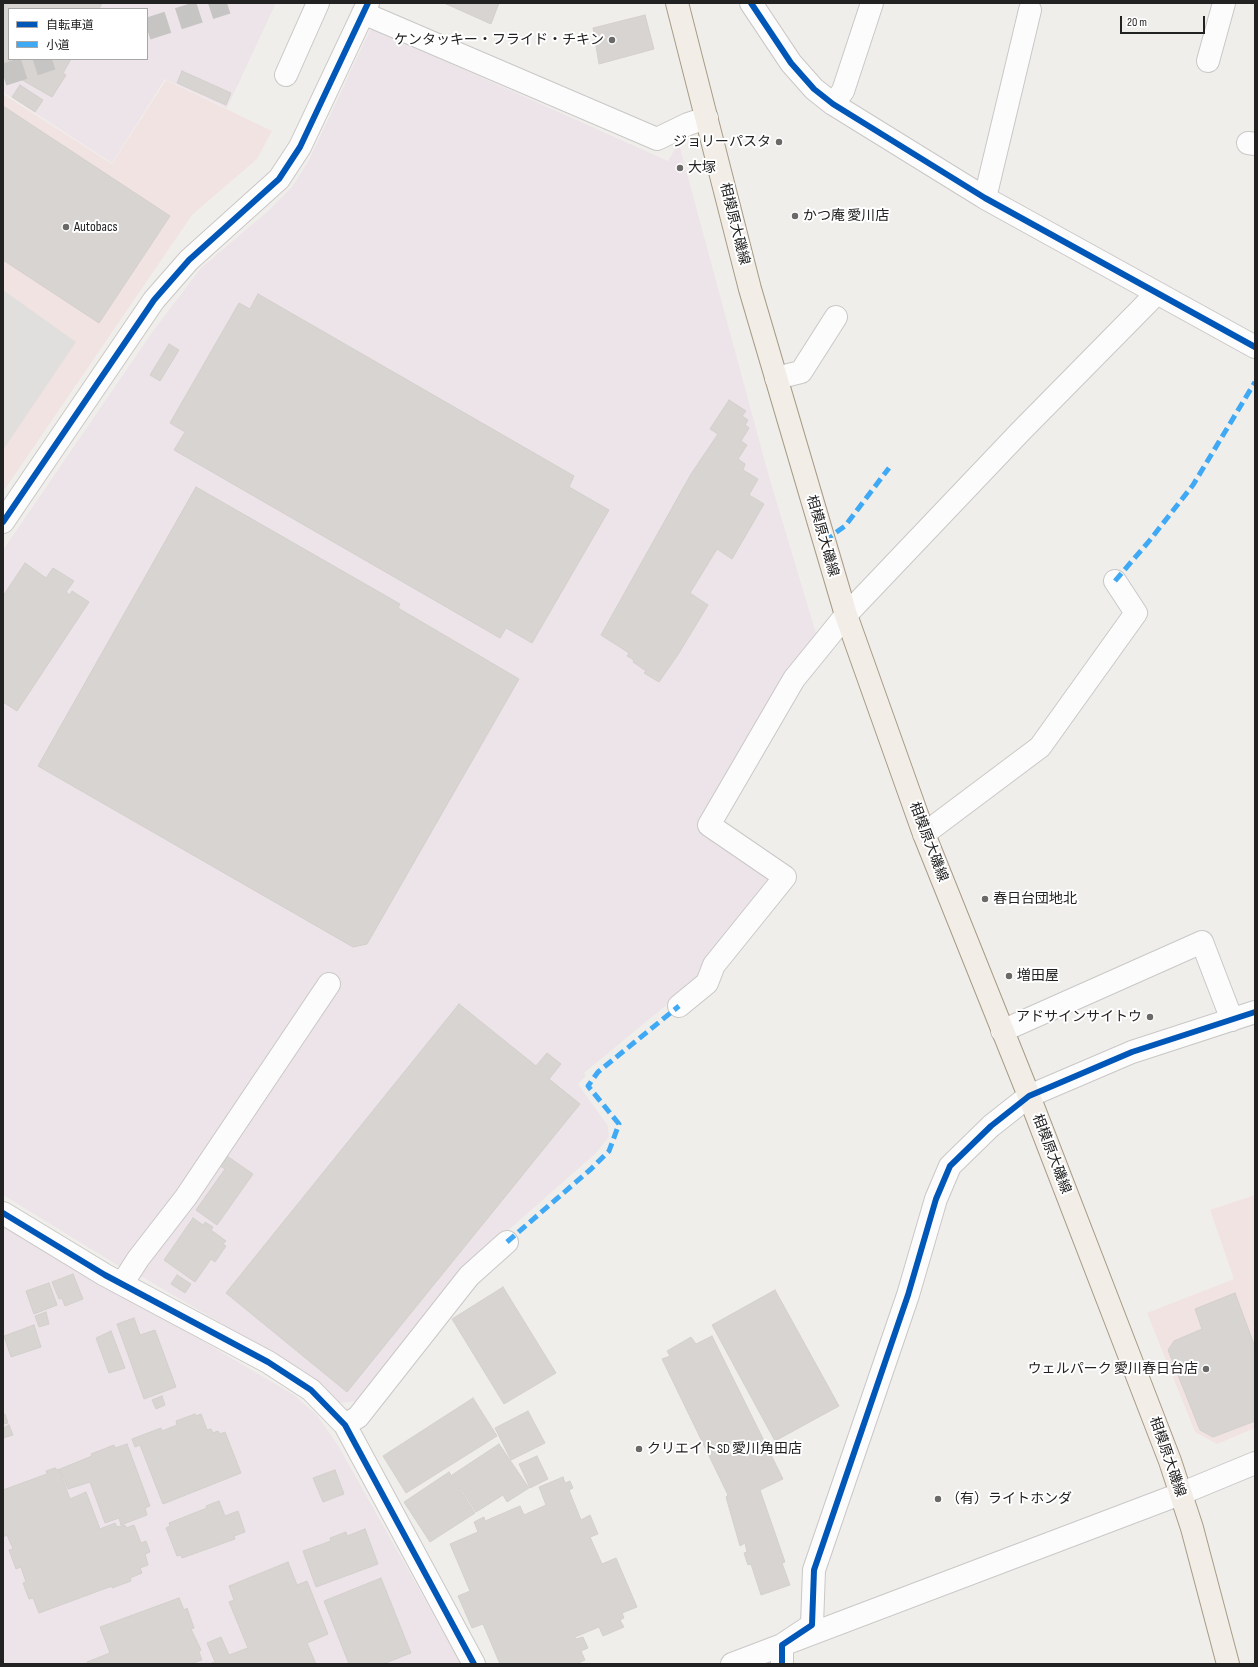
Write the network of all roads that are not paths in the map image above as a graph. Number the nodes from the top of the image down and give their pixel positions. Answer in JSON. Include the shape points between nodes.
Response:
{"nodes":[{"id":1,"x":318,"y":3,"type":"edge"},
{"id":2,"x":677,"y":3,"type":"edge"},
{"id":3,"x":751,"y":3,"type":"edge"},
{"id":4,"x":872,"y":3,"type":"edge"},
{"id":5,"x":1224,"y":3,"type":"edge"},
{"id":6,"x":366,"y":8,"type":"edge"},
{"id":7,"x":1030,"y":10,"type":"dead end"},
{"id":8,"x":1208,"y":61,"type":"dead end"},
{"id":9,"x":286,"y":74,"type":"dead end"},
{"id":10,"x":833,"y":104,"type":"junction"},
{"id":11,"x":707,"y":118,"type":"junction"},
{"id":12,"x":985,"y":198,"type":"junction"},
{"id":13,"x":1157,"y":293,"type":"junction"},
{"id":14,"x":836,"y":317,"type":"dead end"},
{"id":15,"x":1255,"y":347,"type":"edge"},
{"id":16,"x":776,"y":378,"type":"junction"},
{"id":17,"x":3,"y":522,"type":"edge"},
{"id":18,"x":1115,"y":580,"type":"dead end"},
{"id":19,"x":846,"y":615,"type":"junction"},
{"id":20,"x":924,"y":834,"type":"junction"},
{"id":21,"x":329,"y":984,"type":"dead end"},
{"id":22,"x":679,"y":1006,"type":"dead end"},
{"id":23,"x":1255,"y":1012,"type":"edge"},
{"id":24,"x":1232,"y":1020,"type":"junction"},
{"id":25,"x":1002,"y":1031,"type":"junction"},
{"id":26,"x":1029,"y":1096,"type":"junction"},
{"id":27,"x":3,"y":1213,"type":"edge"},
{"id":28,"x":507,"y":1242,"type":"dead end"},
{"id":29,"x":122,"y":1284,"type":"junction"},
{"id":30,"x":344,"y":1425,"type":"junction"},
{"id":31,"x":1255,"y":1463,"type":"edge"},
{"id":32,"x":1180,"y":1494,"type":"junction"},
{"id":33,"x":782,"y":1655,"type":"edge"},
{"id":34,"x":474,"y":1664,"type":"edge"},
{"id":35,"x":732,"y":1664,"type":"edge"},
{"id":36,"x":1228,"y":1664,"type":"edge"}],
"edges":[{"from":1,"to":9,"type":"street"},
{"from":2,"to":11,"type":"main road","name":"相模原大磯線"},
{"from":3,"to":10,"type":"street","via":[[791,63],[814,89]]},
{"from":4,"to":10,"type":"street","via":[[843,91]]},
{"from":5,"to":8,"type":"street"},
{"from":6,"to":11,"type":"street","via":[[657,139]]},
{"from":6,"to":17,"type":"street","via":[[300,147],[279,178],[189,260],[154,300]]},
{"from":7,"to":12,"type":"street"},
{"from":10,"to":12,"type":"street"},
{"from":11,"to":16,"type":"main road","name":"相模原大磯線","via":[[750,289]]},
{"from":12,"to":13,"type":"street"},
{"from":13,"to":15,"type":"street"},
{"from":13,"to":19,"type":"street","via":[[1026,425]]},
{"from":14,"to":16,"type":"street","via":[[800,372]]},
{"from":16,"to":19,"type":"main road","name":"相模原大磯線"},
{"from":18,"to":20,"type":"street","via":[[1143,617],[1040,747]]},
{"from":19,"to":20,"type":"main road","name":"相模原大磯線"},
{"from":19,"to":22,"type":"street","via":[[794,679],[709,825],[785,877],[714,965],[707,983]]},
{"from":20,"to":25,"type":"main road","name":"相模原大磯線"},
{"from":21,"to":29,"type":"street","via":[[186,1197]]},
{"from":23,"to":24,"type":"street"},
{"from":24,"to":25,"type":"street","via":[[1202,942]]},
{"from":24,"to":26,"type":"street","via":[[1132,1052]]},
{"from":25,"to":26,"type":"main road","name":"相模原大磯線"},
{"from":26,"to":32,"type":"main road","name":"相模原大磯線","via":[[1158,1429]]},
{"from":26,"to":33,"type":"street","via":[[991,1126],[950,1166],[936,1199],[908,1295],[814,1570],[812,1625]]},
{"from":27,"to":29,"type":"street"},
{"from":28,"to":30,"type":"street","via":[[469,1276],[358,1417]]},
{"from":29,"to":30,"type":"street","via":[[268,1362],[311,1390]]},
{"from":30,"to":34,"type":"street"},
{"from":31,"to":32,"type":"street"},
{"from":32,"to":33,"type":"street"},
{"from":32,"to":36,"type":"main road","name":"相模原大磯線","via":[[1193,1532]]},
{"from":33,"to":35,"type":"street"}]}
